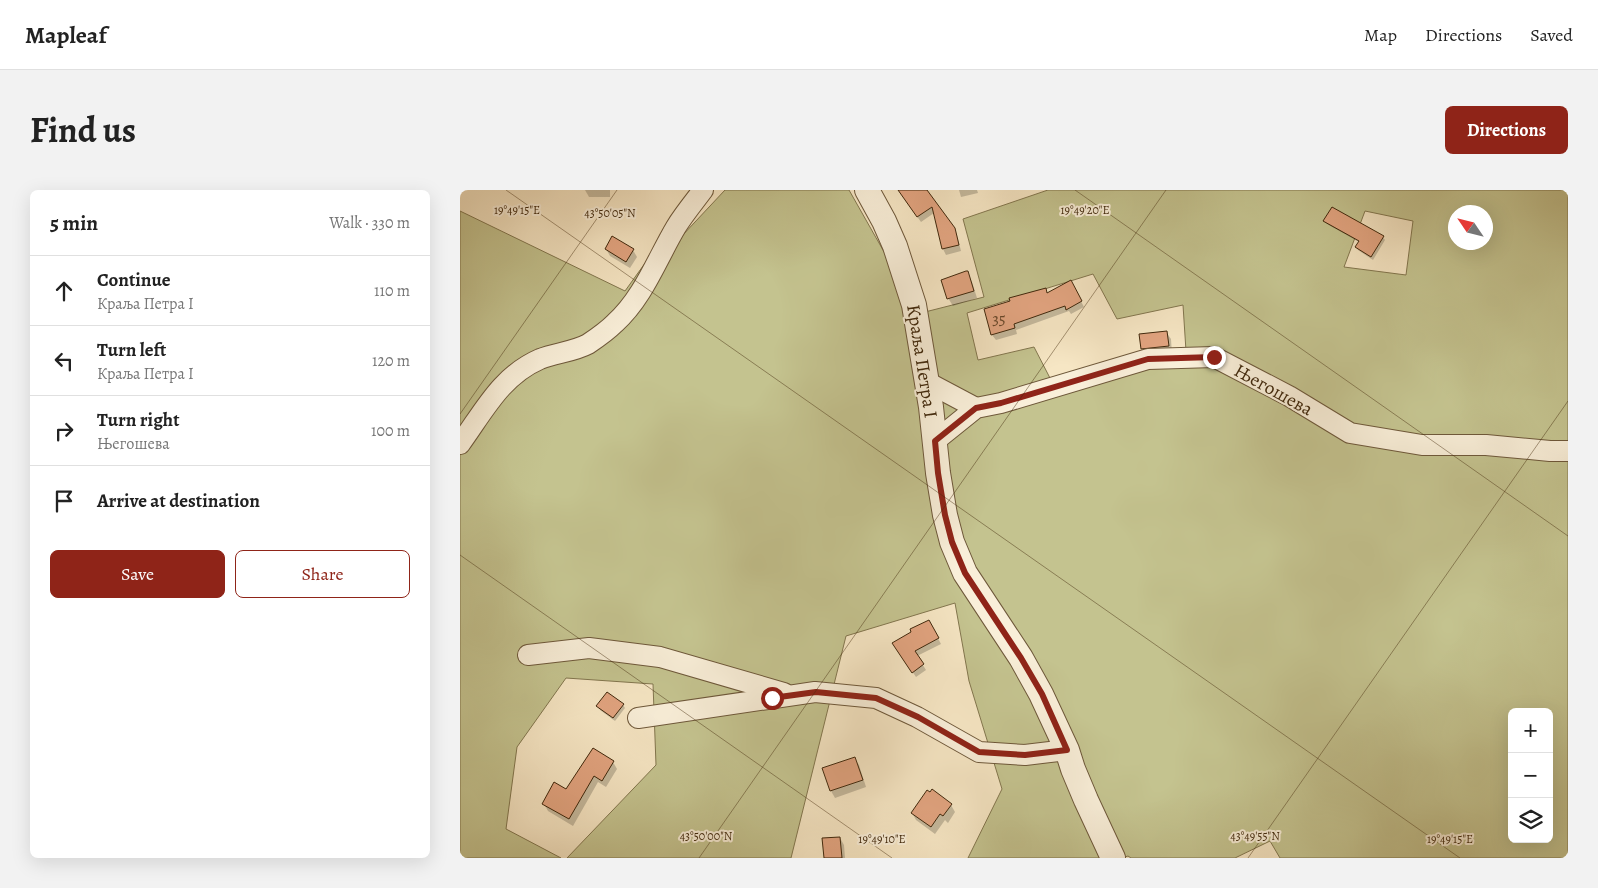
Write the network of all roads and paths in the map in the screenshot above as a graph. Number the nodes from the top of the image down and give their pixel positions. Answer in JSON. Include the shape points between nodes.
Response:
{"nodes":[{"id":1,"x":703,"y":190,"type":"edge"},
{"id":2,"x":867,"y":190,"type":"edge"},
{"id":3,"x":927,"y":382,"type":"junction"},
{"id":4,"x":976,"y":408,"type":"junction"},
{"id":5,"x":935,"y":441,"type":"junction"},
{"id":6,"x":460,"y":444,"type":"edge"},
{"id":7,"x":1568,"y":451,"type":"edge"},
{"id":8,"x":528,"y":655,"type":"dead end"},
{"id":9,"x":790,"y":695,"type":"junction"},
{"id":10,"x":638,"y":718,"type":"dead end"},
{"id":11,"x":1067,"y":750,"type":"junction"},
{"id":12,"x":1113,"y":858,"type":"edge"}],
"edges":[{"from":1,"to":6,"type":"street","via":[[617,322],[586,345],[540,359],[521,370],[483,409]]},
{"from":2,"to":3,"type":"street","name":"Краља Петра I","via":[[884,221],[910,287]]},
{"from":3,"to":4,"type":"street"},
{"from":3,"to":5,"type":"street","name":"Краља Петра I"},
{"from":4,"to":5,"type":"street","name":"Његошева"},
{"from":4,"to":7,"type":"street","name":"Његошева","via":[[1148,359],[1214,357],[1289,396],[1350,433],[1422,445],[1486,444]]},
{"from":5,"to":11,"type":"street","name":"Краља Петра I","via":[[945,515],[965,573],[1042,694]]},
{"from":8,"to":9,"type":"street","via":[[589,648],[660,657]]},
{"from":9,"to":10,"type":"street"},
{"from":9,"to":11,"type":"street","via":[[816,692],[876,698],[918,717],[979,752],[1025,755]]},
{"from":11,"to":12,"type":"street","name":"Краља Петра I"}]}
